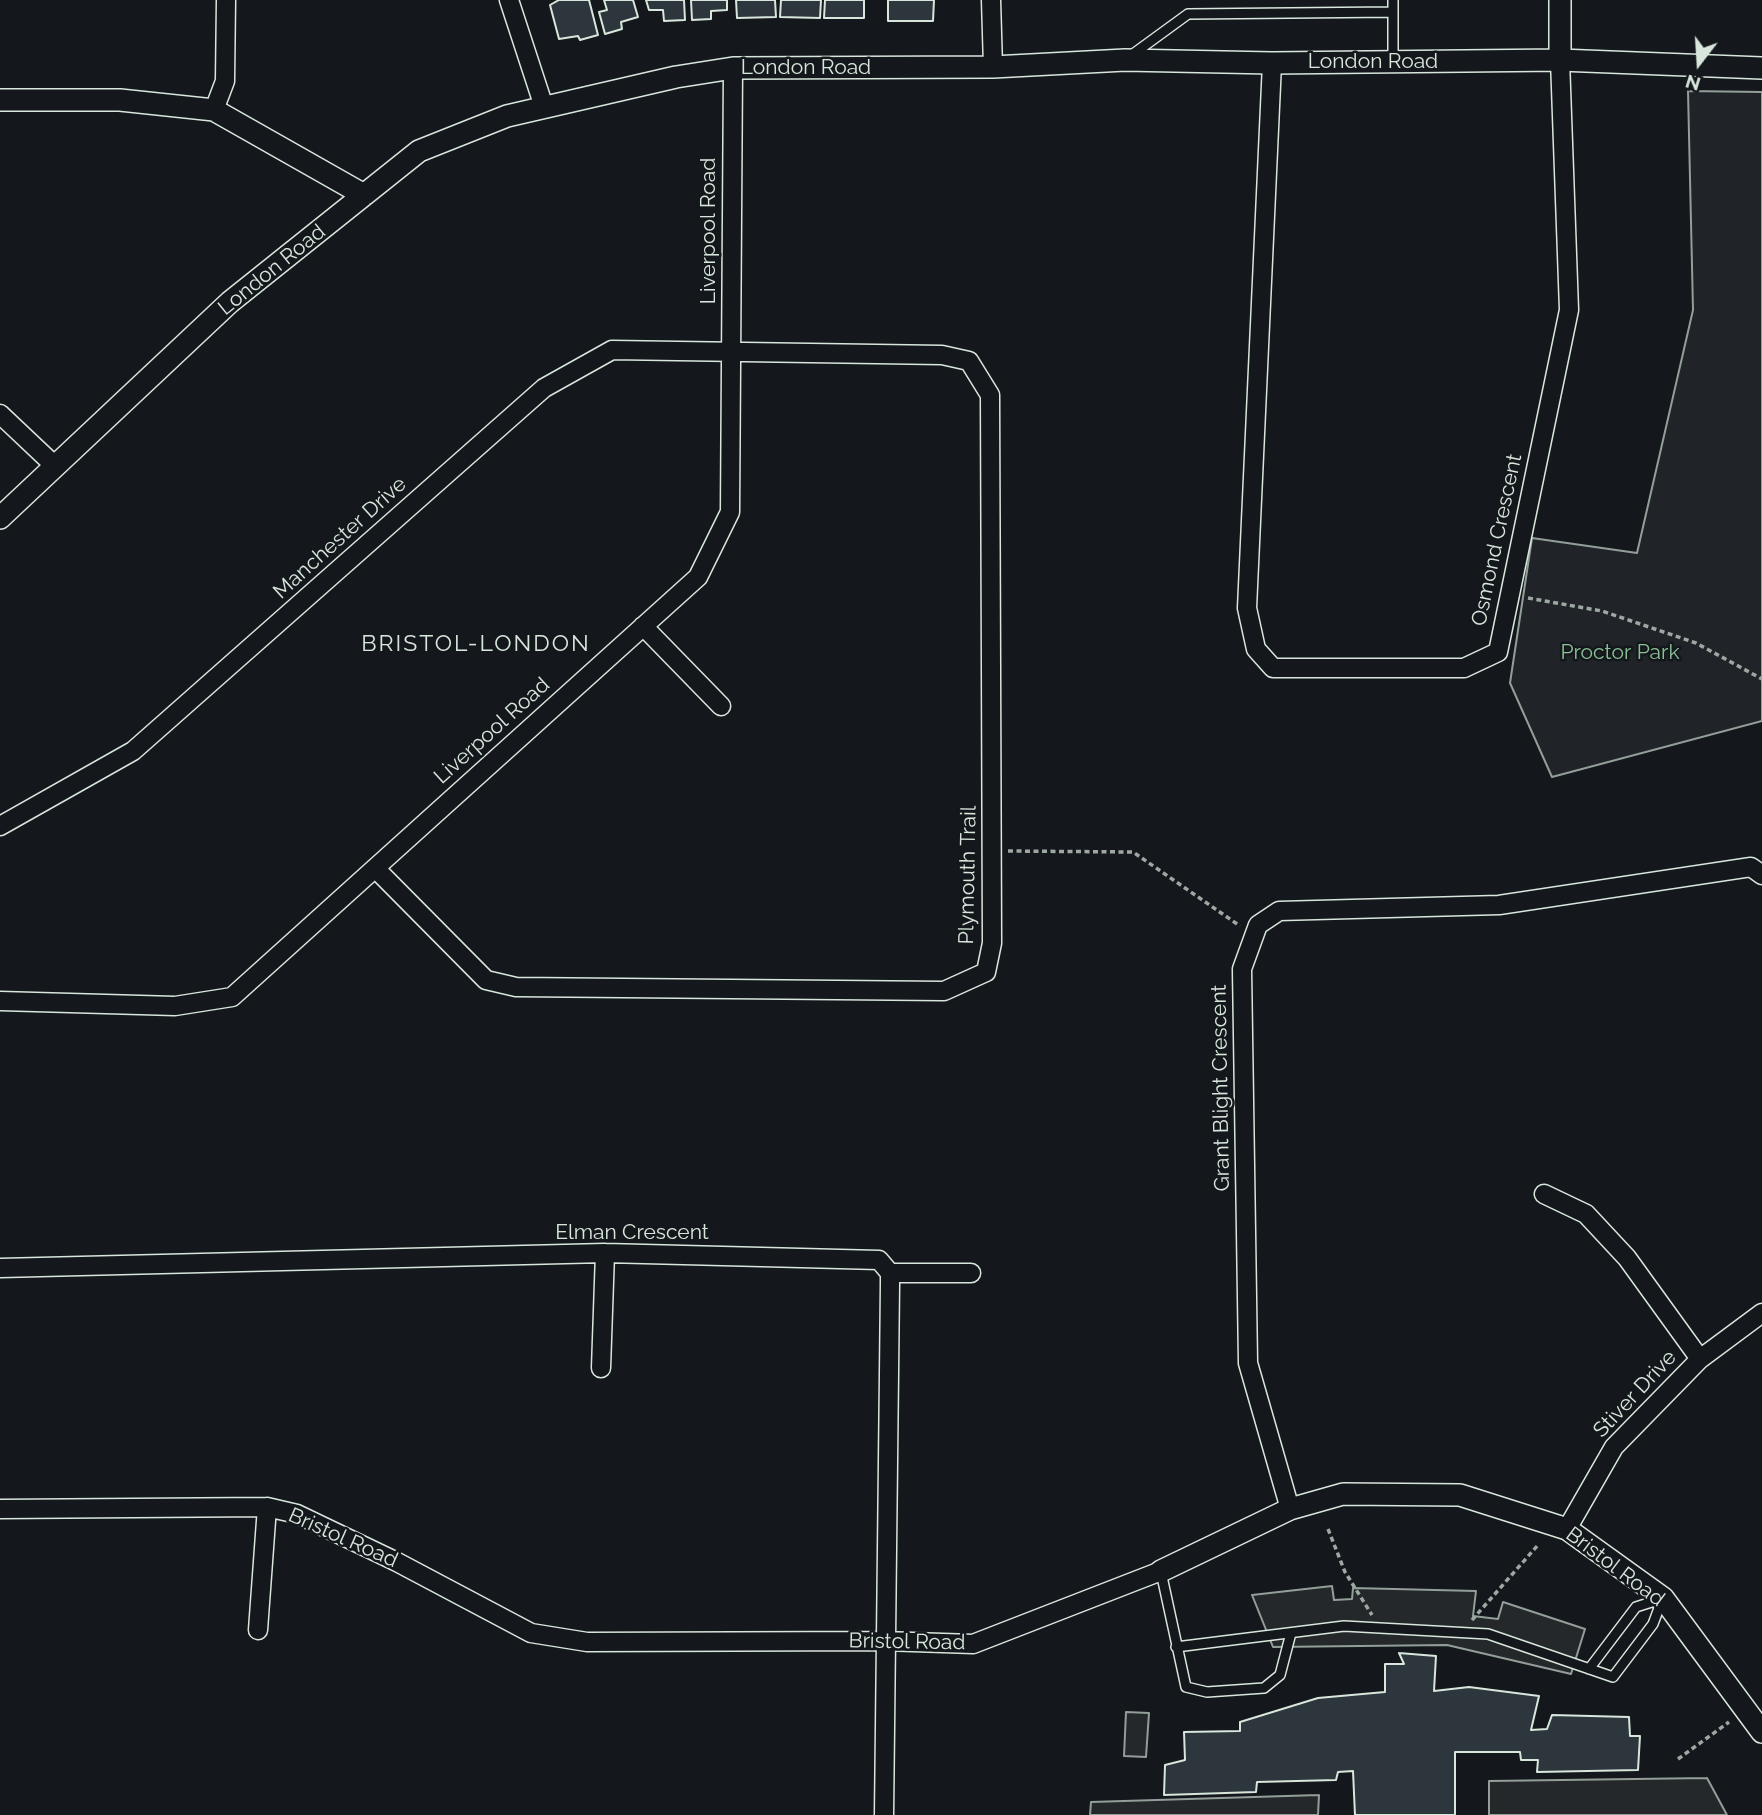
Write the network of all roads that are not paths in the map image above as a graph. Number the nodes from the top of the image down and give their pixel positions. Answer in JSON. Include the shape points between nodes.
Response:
{"nodes":[{"id":1,"x":226,"y":0,"type":"edge"},
{"id":2,"x":509,"y":0,"type":"edge"},
{"id":3,"x":991,"y":0,"type":"edge"},
{"id":4,"x":1328,"y":0,"type":"edge"},
{"id":5,"x":1393,"y":0,"type":"edge"},
{"id":6,"x":1560,"y":0,"type":"edge"},
{"id":7,"x":1329,"y":12,"type":"junction"},
{"id":8,"x":1394,"y":12,"type":"junction"},
{"id":9,"x":1125,"y":60,"type":"junction"},
{"id":10,"x":1560,"y":60,"type":"junction"},
{"id":11,"x":1393,"y":62,"type":"junction"},
{"id":12,"x":1272,"y":63,"type":"junction"},
{"id":13,"x":993,"y":67,"type":"junction"},
{"id":14,"x":733,"y":68,"type":"junction"},
{"id":15,"x":1762,"y":68,"type":"edge"},
{"id":16,"x":0,"y":100,"type":"edge"},
{"id":17,"x":544,"y":107,"type":"junction"},
{"id":18,"x":214,"y":110,"type":"junction"},
{"id":19,"x":364,"y":195,"type":"junction"},
{"id":20,"x":731,"y":354,"type":"junction"},
{"id":21,"x":0,"y":414,"type":"edge"},
{"id":22,"x":55,"y":466,"type":"junction"},
{"id":23,"x":0,"y":518,"type":"edge"},
{"id":24,"x":643,"y":626,"type":"junction"},
{"id":25,"x":721,"y":706,"type":"dead end"},
{"id":26,"x":0,"y":826,"type":"edge"},
{"id":27,"x":375,"y":868,"type":"junction"},
{"id":28,"x":1762,"y":875,"type":"edge"},
{"id":29,"x":0,"y":1001,"type":"edge"},
{"id":30,"x":1544,"y":1194,"type":"dead end"},
{"id":31,"x":605,"y":1253,"type":"junction"},
{"id":32,"x":0,"y":1268,"type":"edge"},
{"id":33,"x":890,"y":1273,"type":"junction"},
{"id":34,"x":971,"y":1273,"type":"dead end"},
{"id":35,"x":1762,"y":1313,"type":"edge"},
{"id":36,"x":1699,"y":1359,"type":"junction"},
{"id":37,"x":601,"y":1368,"type":"dead end"},
{"id":38,"x":267,"y":1507,"type":"junction"},
{"id":39,"x":0,"y":1509,"type":"edge"},
{"id":40,"x":1290,"y":1509,"type":"junction"},
{"id":41,"x":1567,"y":1530,"type":"junction"},
{"id":42,"x":1161,"y":1571,"type":"junction"},
{"id":43,"x":1662,"y":1598,"type":"junction"},
{"id":44,"x":258,"y":1630,"type":"dead end"},
{"id":45,"x":1291,"y":1633,"type":"junction"},
{"id":46,"x":883,"y":1641,"type":"junction"},
{"id":47,"x":1176,"y":1647,"type":"junction"},
{"id":48,"x":1589,"y":1669,"type":"junction"},
{"id":49,"x":1762,"y":1732,"type":"edge"},
{"id":50,"x":884,"y":1815,"type":"edge"}],
"edges":[{"from":1,"to":18,"type":"street","via":[[225,80]]},
{"from":2,"to":17,"type":"street"},
{"from":3,"to":13,"type":"street"},
{"from":4,"to":7,"type":"lane"},
{"from":5,"to":8,"type":"lane"},
{"from":6,"to":10,"type":"street"},
{"from":7,"to":8,"type":"lane"},
{"from":7,"to":9,"type":"lane","via":[[1188,14]]},
{"from":8,"to":11,"type":"lane"},
{"from":9,"to":12,"type":"street","name":"London Road"},
{"from":9,"to":13,"type":"street","name":"London Road"},
{"from":10,"to":11,"type":"street","name":"London Road"},
{"from":10,"to":12,"type":"street","name":"Osmond Crescent","via":[[1569,310],[1498,652],[1464,668],[1273,668],[1256,649],[1247,608]]},
{"from":10,"to":15,"type":"street","name":"London Road"},
{"from":11,"to":12,"type":"street","name":"London Road"},
{"from":13,"to":14,"type":"street","name":"London Road"},
{"from":14,"to":17,"type":"street","name":"London Road"},
{"from":14,"to":20,"type":"street","name":"Liverpool Road"},
{"from":16,"to":18,"type":"street","via":[[120,100]]},
{"from":17,"to":19,"type":"street","name":"London Road","via":[[507,116],[419,151]]},
{"from":18,"to":19,"type":"street"},
{"from":19,"to":22,"type":"street","name":"London Road","via":[[230,302]]},
{"from":20,"to":24,"type":"street","name":"Liverpool Road","via":[[730,512],[698,577]]},
{"from":20,"to":26,"type":"street","name":"Manchester Drive","via":[[612,351],[544,388],[133,751]]},
{"from":20,"to":27,"type":"street","name":"Plymouth Trail","via":[[942,355],[969,361],[990,395],[992,943],[986,972],[944,991],[516,987],[486,980]]},
{"from":21,"to":22,"type":"street"},
{"from":22,"to":23,"type":"street","name":"London Road"},
{"from":24,"to":25,"type":"street"},
{"from":24,"to":27,"type":"street","name":"Liverpool Road"},
{"from":27,"to":29,"type":"street","name":"Liverpool Road","via":[[232,996],[175,1006]]},
{"from":28,"to":40,"type":"street","name":"Grant Blight Crescent","via":[[1751,867],[1499,905],[1279,911],[1258,925],[1242,968],[1248,1363]]},
{"from":30,"to":36,"type":"street","via":[[1586,1214],[1627,1258]]},
{"from":31,"to":32,"type":"street","name":"Elman Crescent"},
{"from":31,"to":33,"type":"street","name":"Elman Crescent","via":[[879,1260]]},
{"from":31,"to":37,"type":"street"},
{"from":33,"to":34,"type":"street"},
{"from":33,"to":46,"type":"street"},
{"from":35,"to":36,"type":"street","name":"Stiver Drive"},
{"from":36,"to":41,"type":"street","name":"Stiver Drive","via":[[1614,1447]]},
{"from":38,"to":39,"type":"street","name":"Bristol Road"},
{"from":38,"to":44,"type":"street"},
{"from":38,"to":46,"type":"street","name":"Bristol Road","via":[[310,1520],[531,1633],[587,1642]]},
{"from":40,"to":41,"type":"street","name":"Bristol Road","via":[[1343,1494],[1460,1495]]},
{"from":40,"to":42,"type":"street","name":"Bristol Road"},
{"from":41,"to":43,"type":"street","name":"Bristol Road"},
{"from":42,"to":46,"type":"street","name":"Bristol Road","via":[[973,1644]]},
{"from":42,"to":47,"type":"lane"},
{"from":43,"to":48,"type":"lane","via":[[1636,1607]]},
{"from":43,"to":48,"type":"lane","via":[[1653,1624],[1613,1677]]},
{"from":43,"to":49,"type":"street","name":"Bristol Road"},
{"from":45,"to":47,"type":"lane"},
{"from":45,"to":47,"type":"lane","via":[[1280,1675],[1264,1688],[1207,1692],[1186,1687]]},
{"from":45,"to":48,"type":"lane","via":[[1344,1626],[1488,1634]]},
{"from":46,"to":50,"type":"street"}]}
